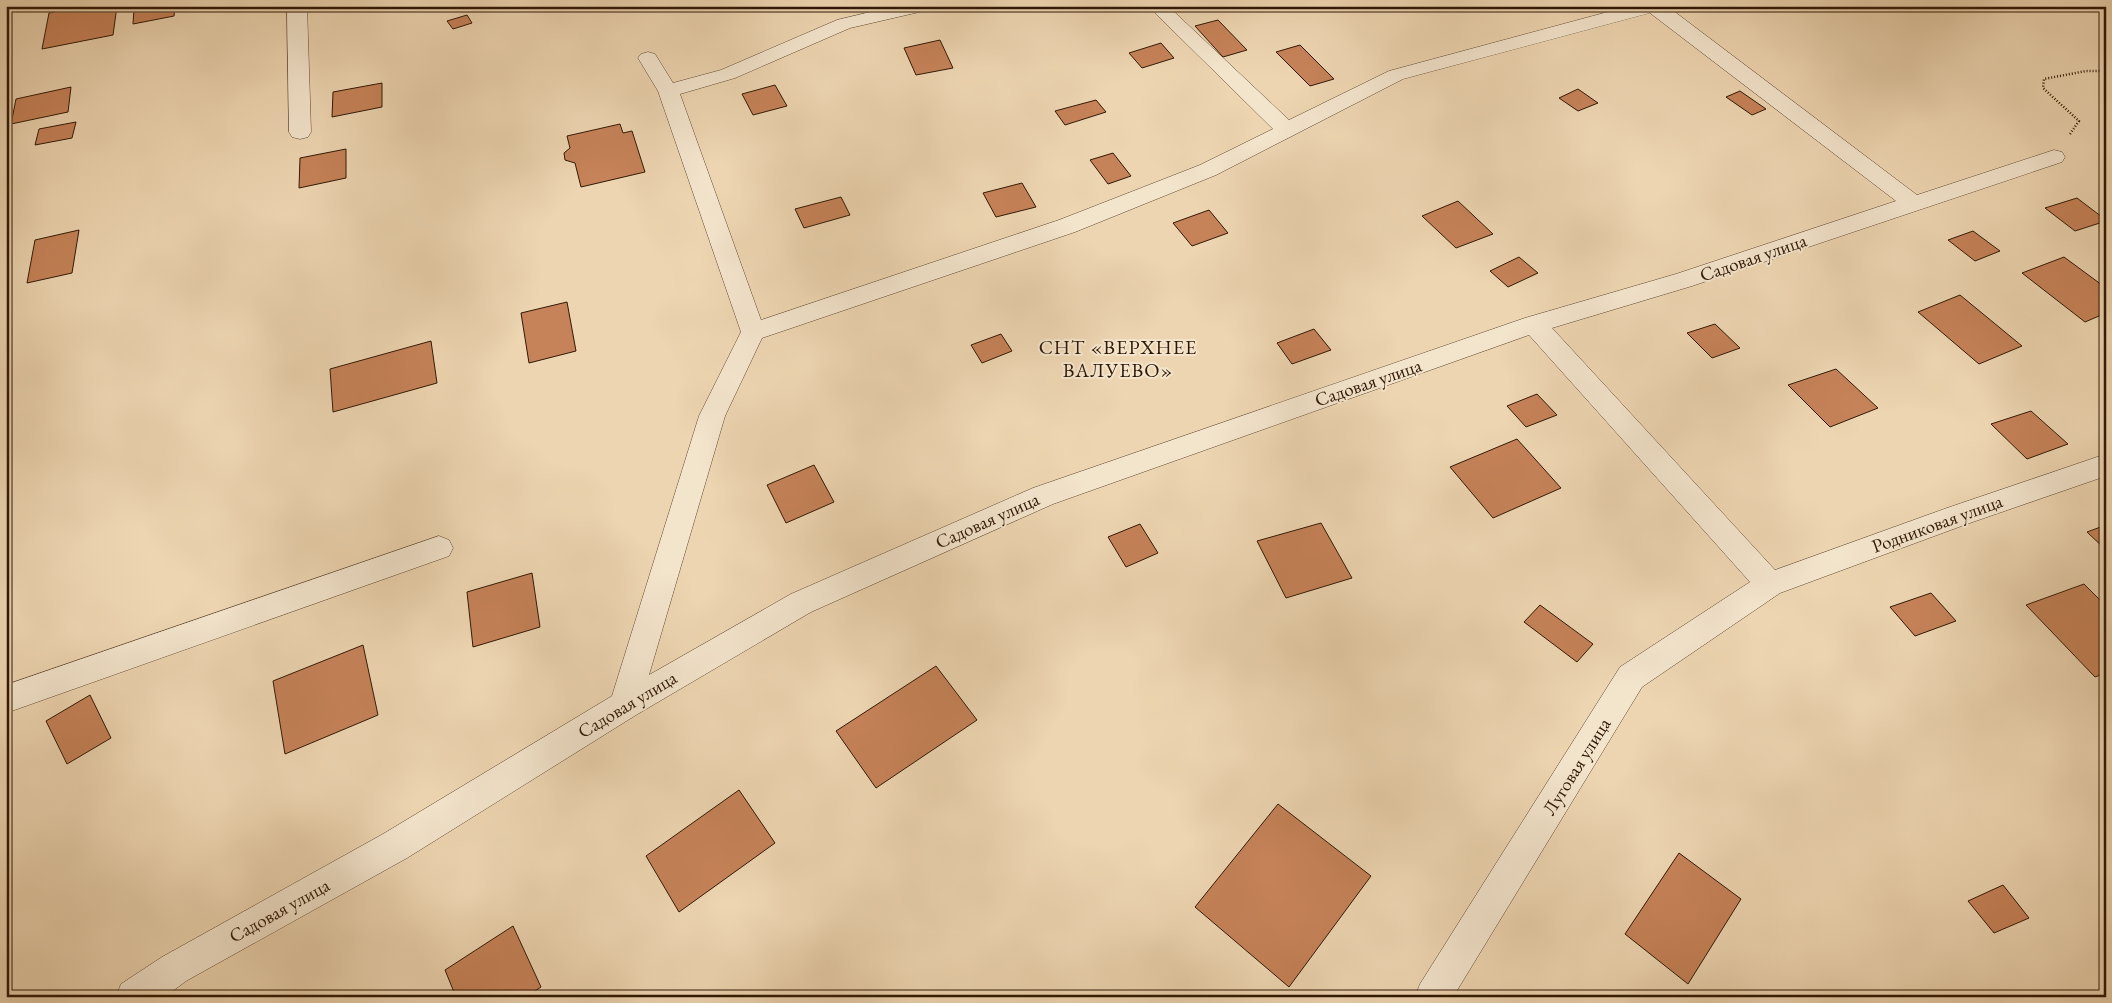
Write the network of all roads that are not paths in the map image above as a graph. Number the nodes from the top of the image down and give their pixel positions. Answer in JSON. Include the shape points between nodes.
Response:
{"nodes":[{"id":1,"x":297,"y":6,"type":"edge"},
{"id":2,"x":921,"y":6,"type":"edge"},
{"id":3,"x":1158,"y":6,"type":"edge"},
{"id":4,"x":1654,"y":6,"type":"edge"},
{"id":5,"x":648,"y":58,"type":"dead end"},
{"id":6,"x":668,"y":91,"type":"junction"},
{"id":7,"x":1287,"y":130,"type":"junction"},
{"id":8,"x":300,"y":132,"type":"dead end"},
{"id":9,"x":2054,"y":157,"type":"road end"},
{"id":10,"x":1913,"y":203,"type":"junction"},
{"id":11,"x":1534,"y":324,"type":"junction"},
{"id":12,"x":754,"y":332,"type":"junction"},
{"id":13,"x":2106,"y":465,"type":"edge"},
{"id":14,"x":439,"y":548,"type":"dead end"},
{"id":15,"x":1770,"y":584,"type":"junction"},
{"id":16,"x":6,"y":699,"type":"edge"},
{"id":17,"x":625,"y":705,"type":"junction"},
{"id":18,"x":134,"y":997,"type":"edge"},
{"id":19,"x":1433,"y":997,"type":"edge"}],
"edges":[{"from":1,"to":8,"type":"street"},
{"from":2,"to":6,"type":"street","via":[[844,24],[728,74]]},
{"from":3,"to":7,"type":"street"},
{"from":4,"to":7,"type":"street","via":[[1396,75]]},
{"from":4,"to":10,"type":"street"},
{"from":5,"to":6,"type":"street"},
{"from":6,"to":12,"type":"street"},
{"from":7,"to":12,"type":"street","via":[[1208,170],[1066,226]]},
{"from":9,"to":10,"type":"street","name":"Садовая улица"},
{"from":10,"to":11,"type":"street","name":"Садовая улица","via":[[1684,280]]},
{"from":11,"to":15,"type":"street"},
{"from":11,"to":17,"type":"street","name":"Садовая улица","via":[[1043,496],[801,603]]},
{"from":12,"to":17,"type":"street","via":[[712,416]]},
{"from":13,"to":15,"type":"street","name":"Родниковая улица"},
{"from":14,"to":16,"type":"street"},
{"from":15,"to":19,"type":"street","name":"Луговая улица","via":[[1630,677]]},
{"from":17,"to":18,"type":"street","name":"Садовая улица","via":[[395,846],[174,969]]}]}
